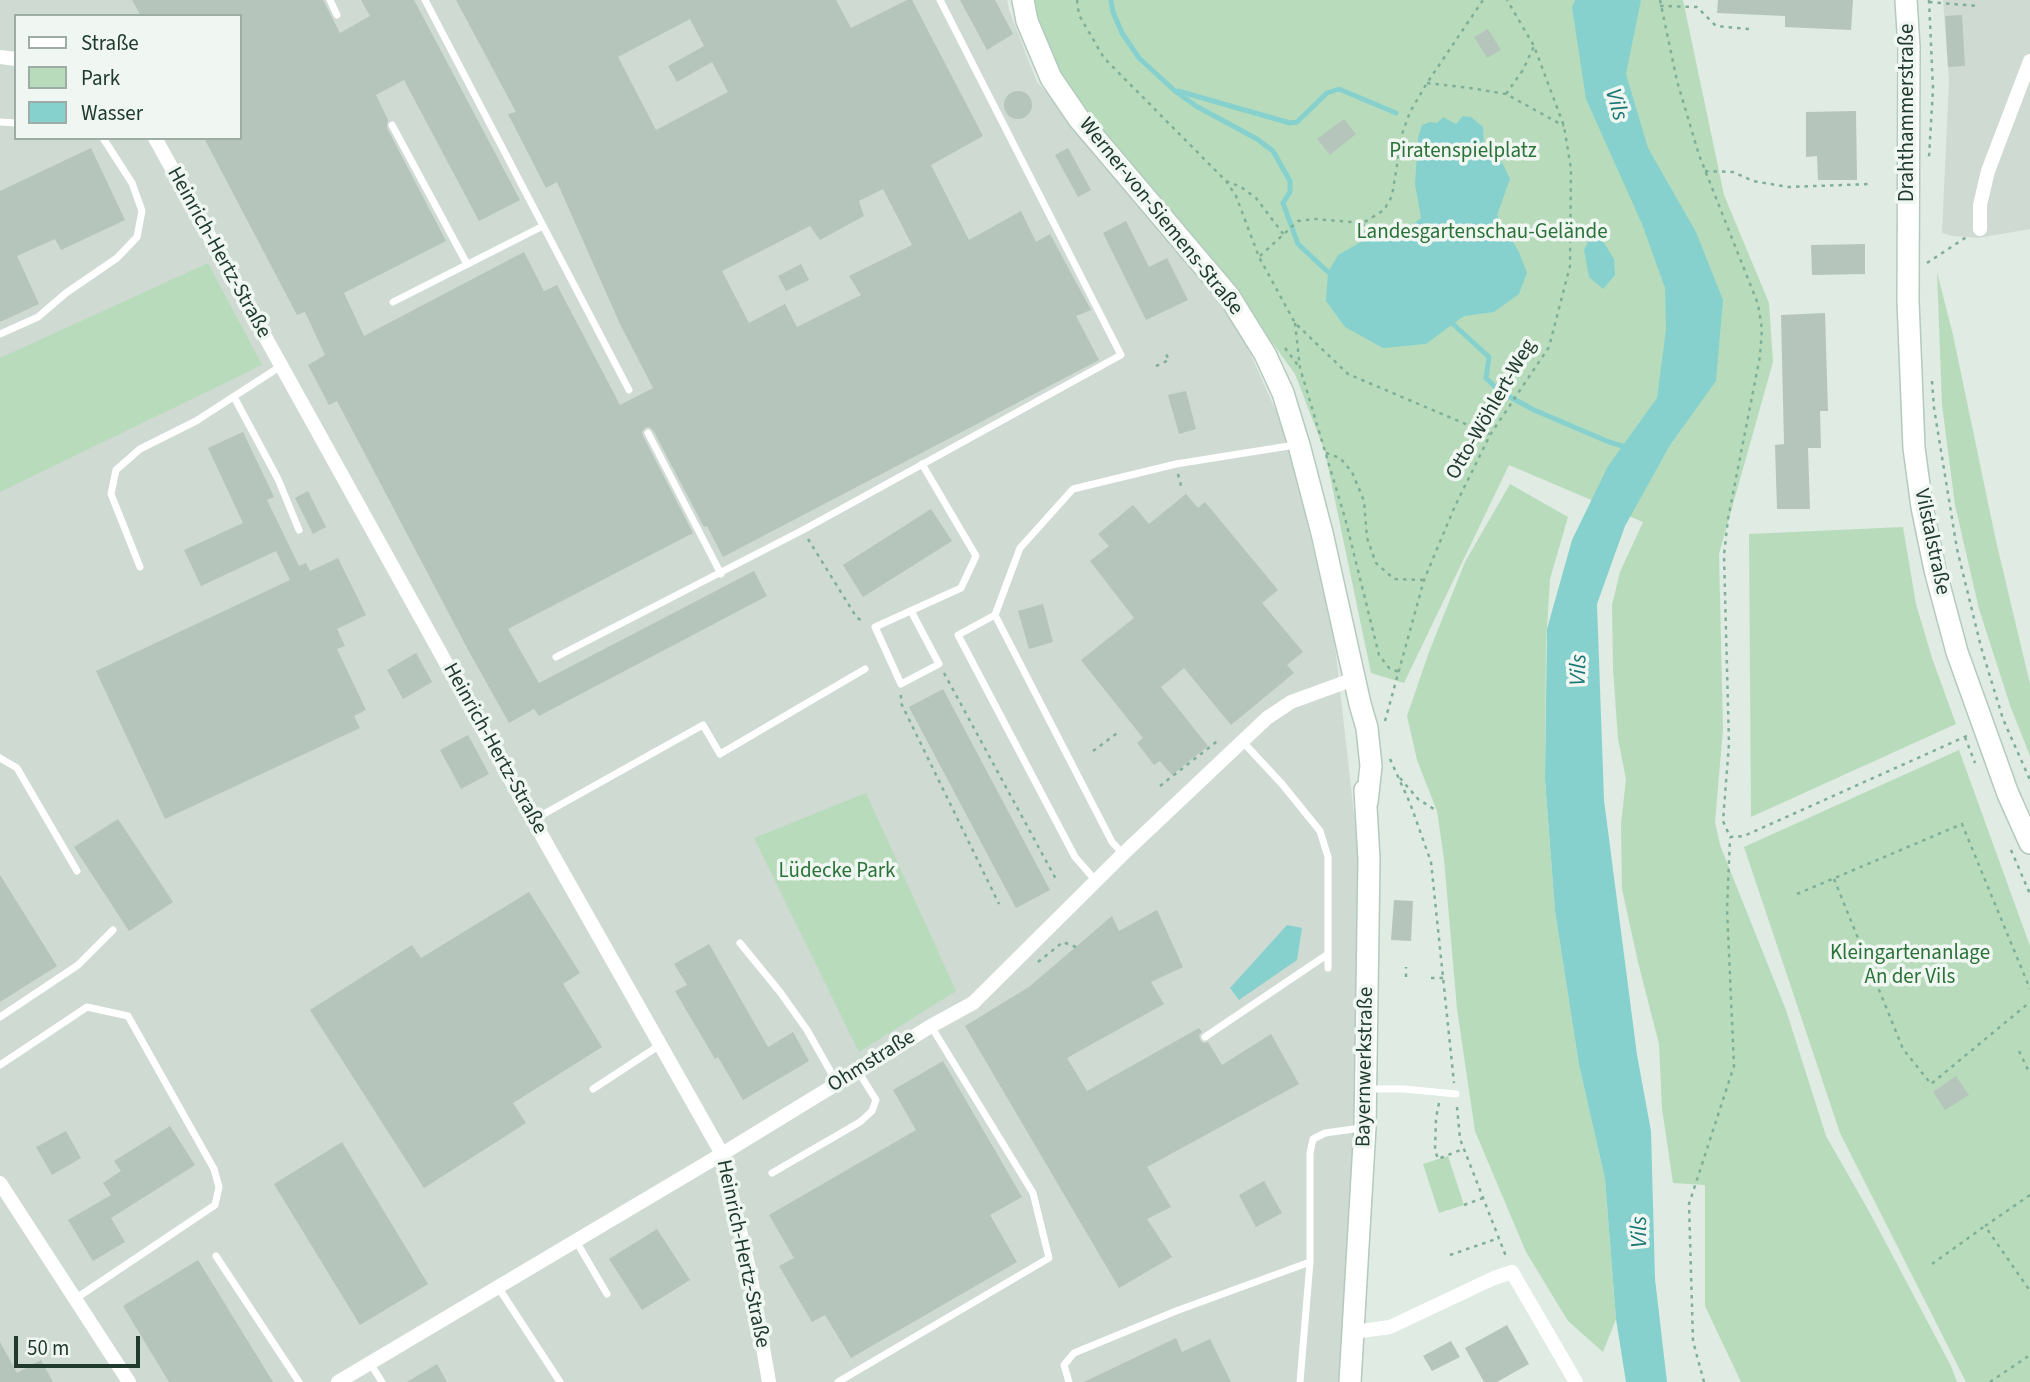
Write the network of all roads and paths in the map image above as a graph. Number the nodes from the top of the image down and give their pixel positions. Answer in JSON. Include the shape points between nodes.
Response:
{"nodes":[{"id":1,"x":330,"y":0,"type":"edge"},
{"id":2,"x":425,"y":0,"type":"edge"},
{"id":3,"x":940,"y":0,"type":"edge"},
{"id":4,"x":1023,"y":0,"type":"edge"},
{"id":5,"x":1077,"y":0,"type":"edge"},
{"id":6,"x":1483,"y":0,"type":"edge"},
{"id":7,"x":1507,"y":0,"type":"edge"},
{"id":8,"x":1660,"y":0,"type":"edge"},
{"id":9,"x":1906,"y":0,"type":"edge"},
{"id":10,"x":1929,"y":1,"type":"edge"},
{"id":11,"x":1660,"y":6,"type":"junction"},
{"id":12,"x":1977,"y":6,"type":"dead end"},
{"id":13,"x":337,"y":15,"type":"dead end"},
{"id":14,"x":1749,"y":29,"type":"dead end"},
{"id":15,"x":1534,"y":46,"type":"junction"},
{"id":16,"x":2030,"y":61,"type":"edge"},
{"id":17,"x":1427,"y":83,"type":"junction"},
{"id":18,"x":1506,"y":94,"type":"junction"},
{"id":19,"x":392,"y":125,"type":"dead end"},
{"id":20,"x":1564,"y":127,"type":"junction"},
{"id":21,"x":104,"y":140,"type":"edge"},
{"id":22,"x":156,"y":140,"type":"edge"},
{"id":23,"x":1929,"y":156,"type":"dead end"},
{"id":24,"x":1705,"y":172,"type":"junction"},
{"id":25,"x":1227,"y":181,"type":"junction"},
{"id":26,"x":1870,"y":184,"type":"dead end"},
{"id":27,"x":1363,"y":223,"type":"junction"},
{"id":28,"x":542,"y":226,"type":"junction"},
{"id":29,"x":1908,"y":226,"type":"joint"},
{"id":30,"x":1980,"y":229,"type":"joint"},
{"id":31,"x":1285,"y":234,"type":"junction"},
{"id":32,"x":1366,"y":239,"type":"dead end"},
{"id":33,"x":1924,"y":256,"type":"dead end"},
{"id":34,"x":1259,"y":257,"type":"junction"},
{"id":35,"x":467,"y":264,"type":"junction"},
{"id":36,"x":393,"y":302,"type":"dead end"},
{"id":37,"x":1295,"y":323,"type":"junction"},
{"id":38,"x":0,"y":334,"type":"edge"},
{"id":39,"x":1166,"y":354,"type":"dead end"},
{"id":40,"x":281,"y":366,"type":"junction"},
{"id":41,"x":1156,"y":366,"type":"dead end"},
{"id":42,"x":1931,"y":369,"type":"dead end"},
{"id":43,"x":629,"y":390,"type":"dead end"},
{"id":44,"x":234,"y":397,"type":"junction"},
{"id":45,"x":648,"y":433,"type":"dead end"},
{"id":46,"x":1490,"y":435,"type":"junction"},
{"id":47,"x":1299,"y":445,"type":"junction"},
{"id":48,"x":1325,"y":452,"type":"junction"},
{"id":49,"x":922,"y":464,"type":"junction"},
{"id":50,"x":299,"y":530,"type":"dead end"},
{"id":51,"x":813,"y":545,"type":"dead end"},
{"id":52,"x":140,"y":568,"type":"dead end"},
{"id":53,"x":721,"y":574,"type":"junction"},
{"id":54,"x":1424,"y":580,"type":"junction"},
{"id":55,"x":911,"y":611,"type":"junction"},
{"id":56,"x":995,"y":615,"type":"junction"},
{"id":57,"x":875,"y":626,"type":"junction"},
{"id":58,"x":556,"y":657,"type":"dead end"},
{"id":59,"x":971,"y":658,"type":"junction"},
{"id":60,"x":939,"y":664,"type":"junction"},
{"id":61,"x":865,"y":669,"type":"dead end"},
{"id":62,"x":1399,"y":672,"type":"junction"},
{"id":63,"x":944,"y":673,"type":"junction"},
{"id":64,"x":1354,"y":679,"type":"junction"},
{"id":65,"x":901,"y":684,"type":"junction"},
{"id":66,"x":1384,"y":723,"type":"dead end"},
{"id":67,"x":1984,"y":727,"type":"junction"},
{"id":68,"x":1120,"y":731,"type":"dead end"},
{"id":69,"x":1220,"y":739,"type":"dead end"},
{"id":70,"x":1241,"y":740,"type":"junction"},
{"id":71,"x":1093,"y":751,"type":"dead end"},
{"id":72,"x":1388,"y":755,"type":"dead end"},
{"id":73,"x":0,"y":758,"type":"edge"},
{"id":74,"x":1398,"y":776,"type":"junction"},
{"id":75,"x":2030,"y":780,"type":"edge"},
{"id":76,"x":1160,"y":786,"type":"dead end"},
{"id":77,"x":1437,"y":811,"type":"dead end"},
{"id":78,"x":533,"y":820,"type":"junction"},
{"id":79,"x":1730,"y":837,"type":"junction"},
{"id":80,"x":2030,"y":843,"type":"edge"},
{"id":81,"x":1123,"y":854,"type":"junction"},
{"id":82,"x":77,"y":871,"type":"dead end"},
{"id":83,"x":1834,"y":879,"type":"junction"},
{"id":84,"x":1056,"y":881,"type":"dead end"},
{"id":85,"x":1097,"y":881,"type":"junction"},
{"id":86,"x":1797,"y":894,"type":"dead end"},
{"id":87,"x":999,"y":904,"type":"dead end"},
{"id":88,"x":113,"y":930,"type":"dead end"},
{"id":89,"x":740,"y":943,"type":"dead end"},
{"id":90,"x":1076,"y":947,"type":"dead end"},
{"id":91,"x":1328,"y":954,"type":"junction"},
{"id":92,"x":1016,"y":961,"type":"junction"},
{"id":93,"x":1406,"y":967,"type":"dead end"},
{"id":94,"x":1328,"y":968,"type":"dead end"},
{"id":95,"x":1406,"y":977,"type":"dead end"},
{"id":96,"x":1431,"y":978,"type":"dead end"},
{"id":97,"x":1443,"y":978,"type":"junction"},
{"id":98,"x":2030,"y":989,"type":"edge"},
{"id":99,"x":2030,"y":1002,"type":"edge"},
{"id":100,"x":0,"y":1017,"type":"edge"},
{"id":101,"x":931,"y":1026,"type":"junction"},
{"id":102,"x":1205,"y":1037,"type":"dead end"},
{"id":103,"x":660,"y":1045,"type":"junction"},
{"id":104,"x":2019,"y":1051,"type":"dead end"},
{"id":105,"x":0,"y":1065,"type":"edge"},
{"id":106,"x":858,"y":1071,"type":"junction"},
{"id":107,"x":2030,"y":1074,"type":"edge"},
{"id":108,"x":837,"y":1084,"type":"junction"},
{"id":109,"x":1366,"y":1088,"type":"junction"},
{"id":110,"x":593,"y":1089,"type":"dead end"},
{"id":111,"x":1441,"y":1093,"type":"junction"},
{"id":112,"x":1455,"y":1094,"type":"junction"},
{"id":113,"x":1365,"y":1127,"type":"junction"},
{"id":114,"x":1464,"y":1149,"type":"junction"},
{"id":115,"x":722,"y":1154,"type":"junction"},
{"id":116,"x":772,"y":1172,"type":"dead end"},
{"id":117,"x":0,"y":1183,"type":"edge"},
{"id":118,"x":2030,"y":1195,"type":"edge"},
{"id":119,"x":1483,"y":1198,"type":"junction"},
{"id":120,"x":1464,"y":1205,"type":"dead end"},
{"id":121,"x":1985,"y":1226,"type":"junction"},
{"id":122,"x":1499,"y":1238,"type":"junction"},
{"id":123,"x":576,"y":1241,"type":"junction"},
{"id":124,"x":1450,"y":1255,"type":"dead end"},
{"id":125,"x":216,"y":1256,"type":"dead end"},
{"id":126,"x":1310,"y":1262,"type":"junction"},
{"id":127,"x":1932,"y":1264,"type":"dead end"},
{"id":128,"x":1513,"y":1272,"type":"junction"},
{"id":129,"x":498,"y":1287,"type":"junction"},
{"id":130,"x":2030,"y":1291,"type":"edge"},
{"id":131,"x":607,"y":1294,"type":"dead end"},
{"id":132,"x":75,"y":1299,"type":"junction"},
{"id":133,"x":1354,"y":1332,"type":"junction"},
{"id":134,"x":2030,"y":1355,"type":"edge"},
{"id":135,"x":370,"y":1363,"type":"junction"},
{"id":136,"x":129,"y":1382,"type":"edge"},
{"id":137,"x":299,"y":1382,"type":"edge"},
{"id":138,"x":338,"y":1382,"type":"edge"},
{"id":139,"x":382,"y":1382,"type":"edge"},
{"id":140,"x":560,"y":1382,"type":"edge"},
{"id":141,"x":769,"y":1382,"type":"edge"},
{"id":142,"x":838,"y":1382,"type":"edge"},
{"id":143,"x":1069,"y":1382,"type":"edge"},
{"id":144,"x":1300,"y":1382,"type":"edge"},
{"id":145,"x":1350,"y":1382,"type":"edge"},
{"id":146,"x":1576,"y":1382,"type":"edge"},
{"id":147,"x":1704,"y":1382,"type":"edge"},
{"id":148,"x":1990,"y":1382,"type":"edge"}],
"edges":[{"from":1,"to":13,"type":"lane"},
{"from":2,"to":28,"type":"lane"},
{"from":3,"to":49,"type":"lane","via":[[1121,355]]},
{"from":4,"to":47,"type":"street","name":"Werner-von-Siemens-Straße","via":[[1051,78],[1065,99],[1244,320],[1278,383]]},
{"from":5,"to":25,"type":"path","via":[[1079,15],[1104,58]]},
{"from":6,"to":17,"type":"path"},
{"from":7,"to":15,"type":"path","name":"Otto-Wöhlert-Weg"},
{"from":8,"to":11,"type":"path"},
{"from":9,"to":29,"type":"street","name":"Drahthammerstraße"},
{"from":10,"to":12,"type":"path"},
{"from":10,"to":23,"type":"path","via":[[1933,89]]},
{"from":11,"to":14,"type":"path","via":[[1697,8],[1716,26]]},
{"from":11,"to":24,"type":"path"},
{"from":15,"to":18,"type":"path"},
{"from":15,"to":20,"type":"path","name":"Otto-Wöhlert-Weg"},
{"from":16,"to":30,"type":"street","via":[[1988,171]]},
{"from":17,"to":18,"type":"path"},
{"from":17,"to":27,"type":"path","via":[[1402,134],[1392,195],[1384,210]]},
{"from":18,"to":20,"type":"path"},
{"from":19,"to":35,"type":"lane"},
{"from":20,"to":46,"type":"path","name":"Otto-Wöhlert-Weg","via":[[1571,169],[1570,266],[1549,347]]},
{"from":21,"to":38,"type":"lane","via":[[132,183],[142,211],[137,237],[117,258],[38,317]]},
{"from":22,"to":40,"type":"street","name":"Heinrich-Hertz-Straße"},
{"from":24,"to":26,"type":"path","via":[[1732,172],[1788,187]]},
{"from":24,"to":79,"type":"path","via":[[1758,304],[1762,329],[1724,555],[1729,744],[1723,821]]},
{"from":25,"to":31,"type":"path","via":[[1256,198]]},
{"from":25,"to":34,"type":"path"},
{"from":27,"to":31,"type":"path","via":[[1304,219]]},
{"from":27,"to":32,"type":"path"},
{"from":28,"to":35,"type":"lane"},
{"from":28,"to":43,"type":"lane"},
{"from":29,"to":67,"type":"street","name":"Vilstalstraße","via":[[1913,447],[1922,507],[1957,652]]},
{"from":30,"to":33,"type":"path","via":[[1924,265]]},
{"from":31,"to":34,"type":"path"},
{"from":34,"to":37,"type":"path"},
{"from":35,"to":36,"type":"lane"},
{"from":37,"to":46,"type":"path","via":[[1348,374]]},
{"from":37,"to":48,"type":"path","via":[[1300,368]]},
{"from":39,"to":41,"type":"path","via":[[1169,360]]},
{"from":40,"to":44,"type":"lane"},
{"from":40,"to":78,"type":"street","name":"Heinrich-Hertz-Straße"},
{"from":42,"to":75,"type":"path","via":[[1960,561],[2003,719]]},
{"from":44,"to":50,"type":"lane","via":[[278,479]]},
{"from":44,"to":52,"type":"lane","via":[[140,449],[116,470],[111,494]]},
{"from":45,"to":53,"type":"lane"},
{"from":46,"to":54,"type":"path","name":"Otto-Wöhlert-Weg"},
{"from":47,"to":56,"type":"lane","via":[[1176,464],[1073,489],[1020,548]]},
{"from":47,"to":64,"type":"street","name":"Werner-von-Siemens-Straße"},
{"from":48,"to":54,"type":"path","via":[[1340,458],[1352,472],[1364,501],[1367,538],[1376,563],[1394,579]]},
{"from":48,"to":62,"type":"path","via":[[1379,655]]},
{"from":49,"to":53,"type":"lane"},
{"from":49,"to":55,"type":"lane","via":[[976,556],[961,588]]},
{"from":51,"to":57,"type":"path","via":[[857,618]]},
{"from":53,"to":58,"type":"lane"},
{"from":54,"to":62,"type":"path","name":"Otto-Wöhlert-Weg"},
{"from":55,"to":57,"type":"lane"},
{"from":55,"to":60,"type":"lane"},
{"from":56,"to":59,"type":"lane","via":[[958,635]]},
{"from":56,"to":81,"type":"lane","via":[[1112,842]]},
{"from":57,"to":65,"type":"lane"},
{"from":59,"to":63,"type":"path"},
{"from":59,"to":85,"type":"lane","via":[[1076,857]]},
{"from":60,"to":63,"type":"path"},
{"from":60,"to":65,"type":"lane"},
{"from":61,"to":78,"type":"lane","via":[[720,754],[703,725]]},
{"from":62,"to":66,"type":"path","name":"Otto-Wöhlert-Weg"},
{"from":63,"to":84,"type":"path"},
{"from":64,"to":70,"type":"street","name":"Ohmstraße","via":[[1290,702]]},
{"from":64,"to":109,"type":"street","name":"Bayernwerkstraße","via":[[1371,766]]},
{"from":65,"to":87,"type":"path","via":[[901,703]]},
{"from":67,"to":79,"type":"path","via":[[1744,836]]},
{"from":67,"to":80,"type":"street","name":"Vilstalstraße"},
{"from":68,"to":71,"type":"path"},
{"from":69,"to":76,"type":"path"},
{"from":70,"to":81,"type":"street","name":"Ohmstraße"},
{"from":70,"to":91,"type":"lane","via":[[1320,831],[1328,857]]},
{"from":72,"to":74,"type":"path"},
{"from":73,"to":82,"type":"lane","via":[[17,768]]},
{"from":74,"to":77,"type":"path","via":[[1418,799]]},
{"from":74,"to":97,"type":"path","via":[[1430,862]]},
{"from":78,"to":103,"type":"street","name":"Heinrich-Hertz-Straße"},
{"from":79,"to":147,"type":"path","via":[[1727,909],[1734,1066],[1689,1204],[1693,1341]]},
{"from":81,"to":85,"type":"street","name":"Ohmstraße"},
{"from":83,"to":86,"type":"path"},
{"from":83,"to":98,"type":"path","via":[[1962,824]]},
{"from":83,"to":99,"type":"path","via":[[1903,1049],[1931,1084]]},
{"from":85,"to":92,"type":"street","name":"Ohmstraße"},
{"from":88,"to":100,"type":"lane","via":[[78,965]]},
{"from":89,"to":108,"type":"lane","via":[[807,1030]]},
{"from":90,"to":92,"type":"path","via":[[1063,942],[1037,963]]},
{"from":91,"to":94,"type":"lane"},
{"from":91,"to":102,"type":"lane"},
{"from":92,"to":101,"type":"street","name":"Ohmstraße","via":[[973,1003]]},
{"from":93,"to":95,"type":"path"},
{"from":96,"to":97,"type":"path"},
{"from":97,"to":112,"type":"path"},
{"from":101,"to":106,"type":"street","name":"Ohmstraße"},
{"from":101,"to":142,"type":"lane","via":[[1033,1193],[1049,1258]]},
{"from":103,"to":110,"type":"lane"},
{"from":103,"to":115,"type":"street","name":"Heinrich-Hertz-Straße"},
{"from":104,"to":107,"type":"path"},
{"from":105,"to":132,"type":"lane","via":[[87,1007],[128,1016],[214,1169],[219,1187],[215,1205]]},
{"from":106,"to":108,"type":"street","name":"Ohmstraße"},
{"from":106,"to":116,"type":"lane","via":[[876,1100],[872,1111]]},
{"from":108,"to":115,"type":"street","name":"Ohmstraße"},
{"from":109,"to":111,"type":"lane"},
{"from":109,"to":113,"type":"street","name":"Bayernwerkstraße"},
{"from":111,"to":112,"type":"lane"},
{"from":111,"to":114,"type":"path","via":[[1435,1132],[1438,1159]]},
{"from":112,"to":114,"type":"path"},
{"from":113,"to":126,"type":"lane","via":[[1313,1139]]},
{"from":113,"to":133,"type":"street","name":"Bayernwerkstraße"},
{"from":114,"to":119,"type":"path"},
{"from":115,"to":123,"type":"street","name":"Ohmstraße"},
{"from":115,"to":141,"type":"street","name":"Heinrich-Hertz-Straße"},
{"from":117,"to":132,"type":"street"},
{"from":118,"to":121,"type":"path"},
{"from":119,"to":120,"type":"path"},
{"from":119,"to":122,"type":"path"},
{"from":121,"to":127,"type":"path"},
{"from":121,"to":130,"type":"path"},
{"from":122,"to":124,"type":"path"},
{"from":122,"to":128,"type":"path"},
{"from":123,"to":129,"type":"street","name":"Ohmstraße"},
{"from":123,"to":131,"type":"lane"},
{"from":125,"to":137,"type":"lane"},
{"from":126,"to":143,"type":"lane","via":[[1074,1353],[1065,1365]]},
{"from":126,"to":144,"type":"lane"},
{"from":128,"to":133,"type":"street","via":[[1390,1327]]},
{"from":128,"to":146,"type":"street"},
{"from":129,"to":135,"type":"street","name":"Ohmstraße"},
{"from":129,"to":140,"type":"lane"},
{"from":132,"to":136,"type":"street"},
{"from":133,"to":145,"type":"street","name":"Bayernwerkstraße"},
{"from":134,"to":148,"type":"path"},
{"from":135,"to":138,"type":"street","name":"Ohmstraße"},
{"from":135,"to":139,"type":"lane"}]}
